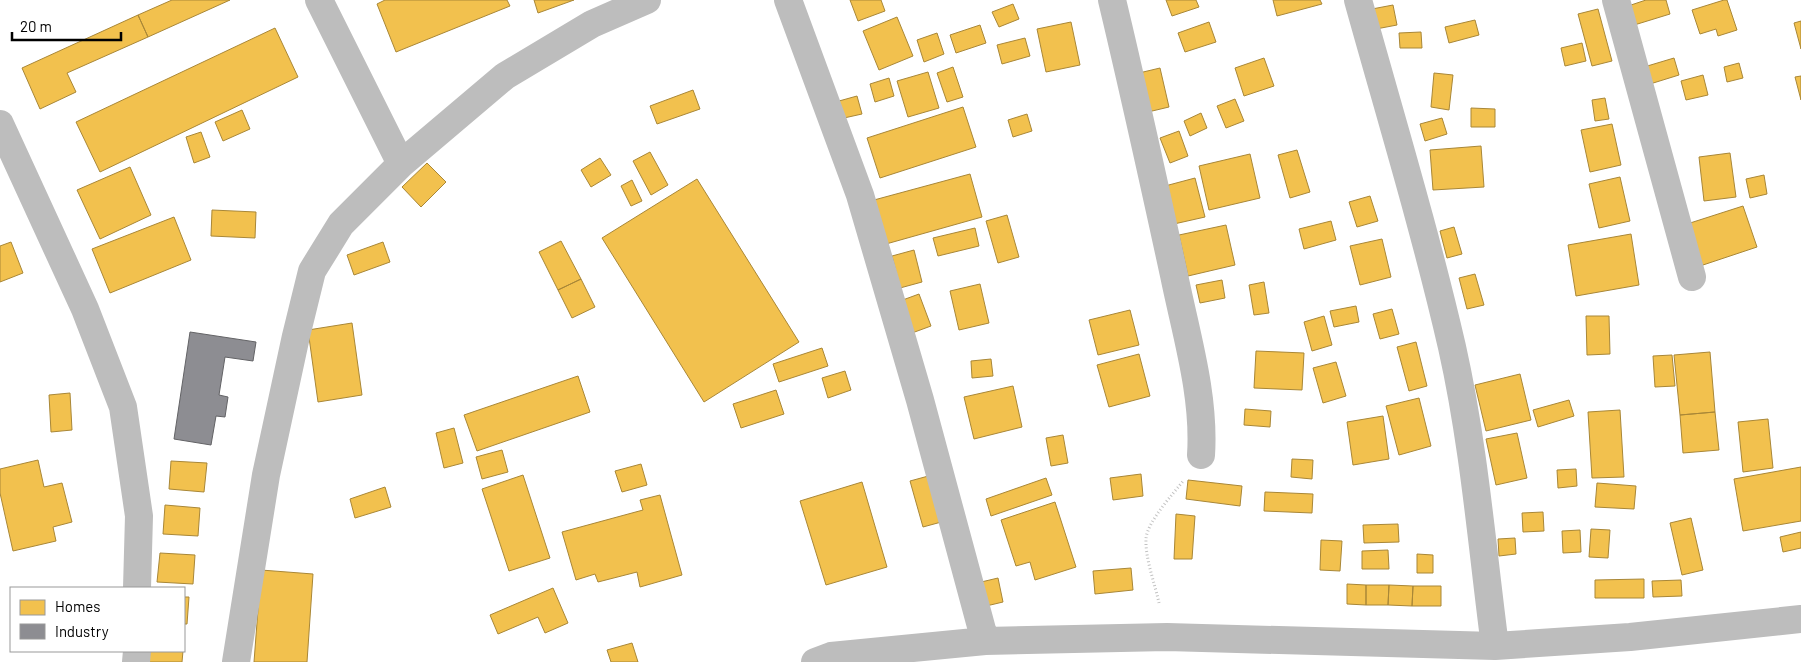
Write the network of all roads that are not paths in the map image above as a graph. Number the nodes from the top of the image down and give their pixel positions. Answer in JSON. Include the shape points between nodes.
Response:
{"nodes":[{"id":1,"x":319,"y":0,"type":"edge"},
{"id":2,"x":647,"y":0,"type":"edge"},
{"id":3,"x":788,"y":0,"type":"edge"},
{"id":4,"x":1112,"y":0,"type":"edge"},
{"id":5,"x":1358,"y":0,"type":"edge"},
{"id":6,"x":1616,"y":0,"type":"edge"},
{"id":7,"x":0,"y":124,"type":"edge"},
{"id":8,"x":401,"y":164,"type":"junction"},
{"id":9,"x":1692,"y":277,"type":"dead end"},
{"id":10,"x":1201,"y":455,"type":"road end"},
{"id":11,"x":138,"y":587,"type":"edge"},
{"id":12,"x":1801,"y":619,"type":"edge"},
{"id":13,"x":985,"y":641,"type":"junction"},
{"id":14,"x":1495,"y":646,"type":"junction"},
{"id":15,"x":236,"y":662,"type":"edge"},
{"id":16,"x":815,"y":662,"type":"edge"}],
"edges":[{"from":1,"to":8,"type":"street"},
{"from":2,"to":8,"type":"street","via":[[592,24],[505,76]]},
{"from":3,"to":13,"type":"street","via":[[860,195]]},
{"from":4,"to":10,"type":"street","via":[[1196,380]]},
{"from":5,"to":14,"type":"street","via":[[1452,348],[1468,432]]},
{"from":6,"to":9,"type":"street"},
{"from":7,"to":11,"type":"street","via":[[85,309],[123,407],[138,516]]},
{"from":8,"to":15,"type":"street","via":[[341,224],[312,271],[266,475]]},
{"from":12,"to":14,"type":"street","via":[[1630,637]]},
{"from":13,"to":14,"type":"street","via":[[1167,637]]},
{"from":13,"to":16,"type":"street","via":[[831,656]]}]}
